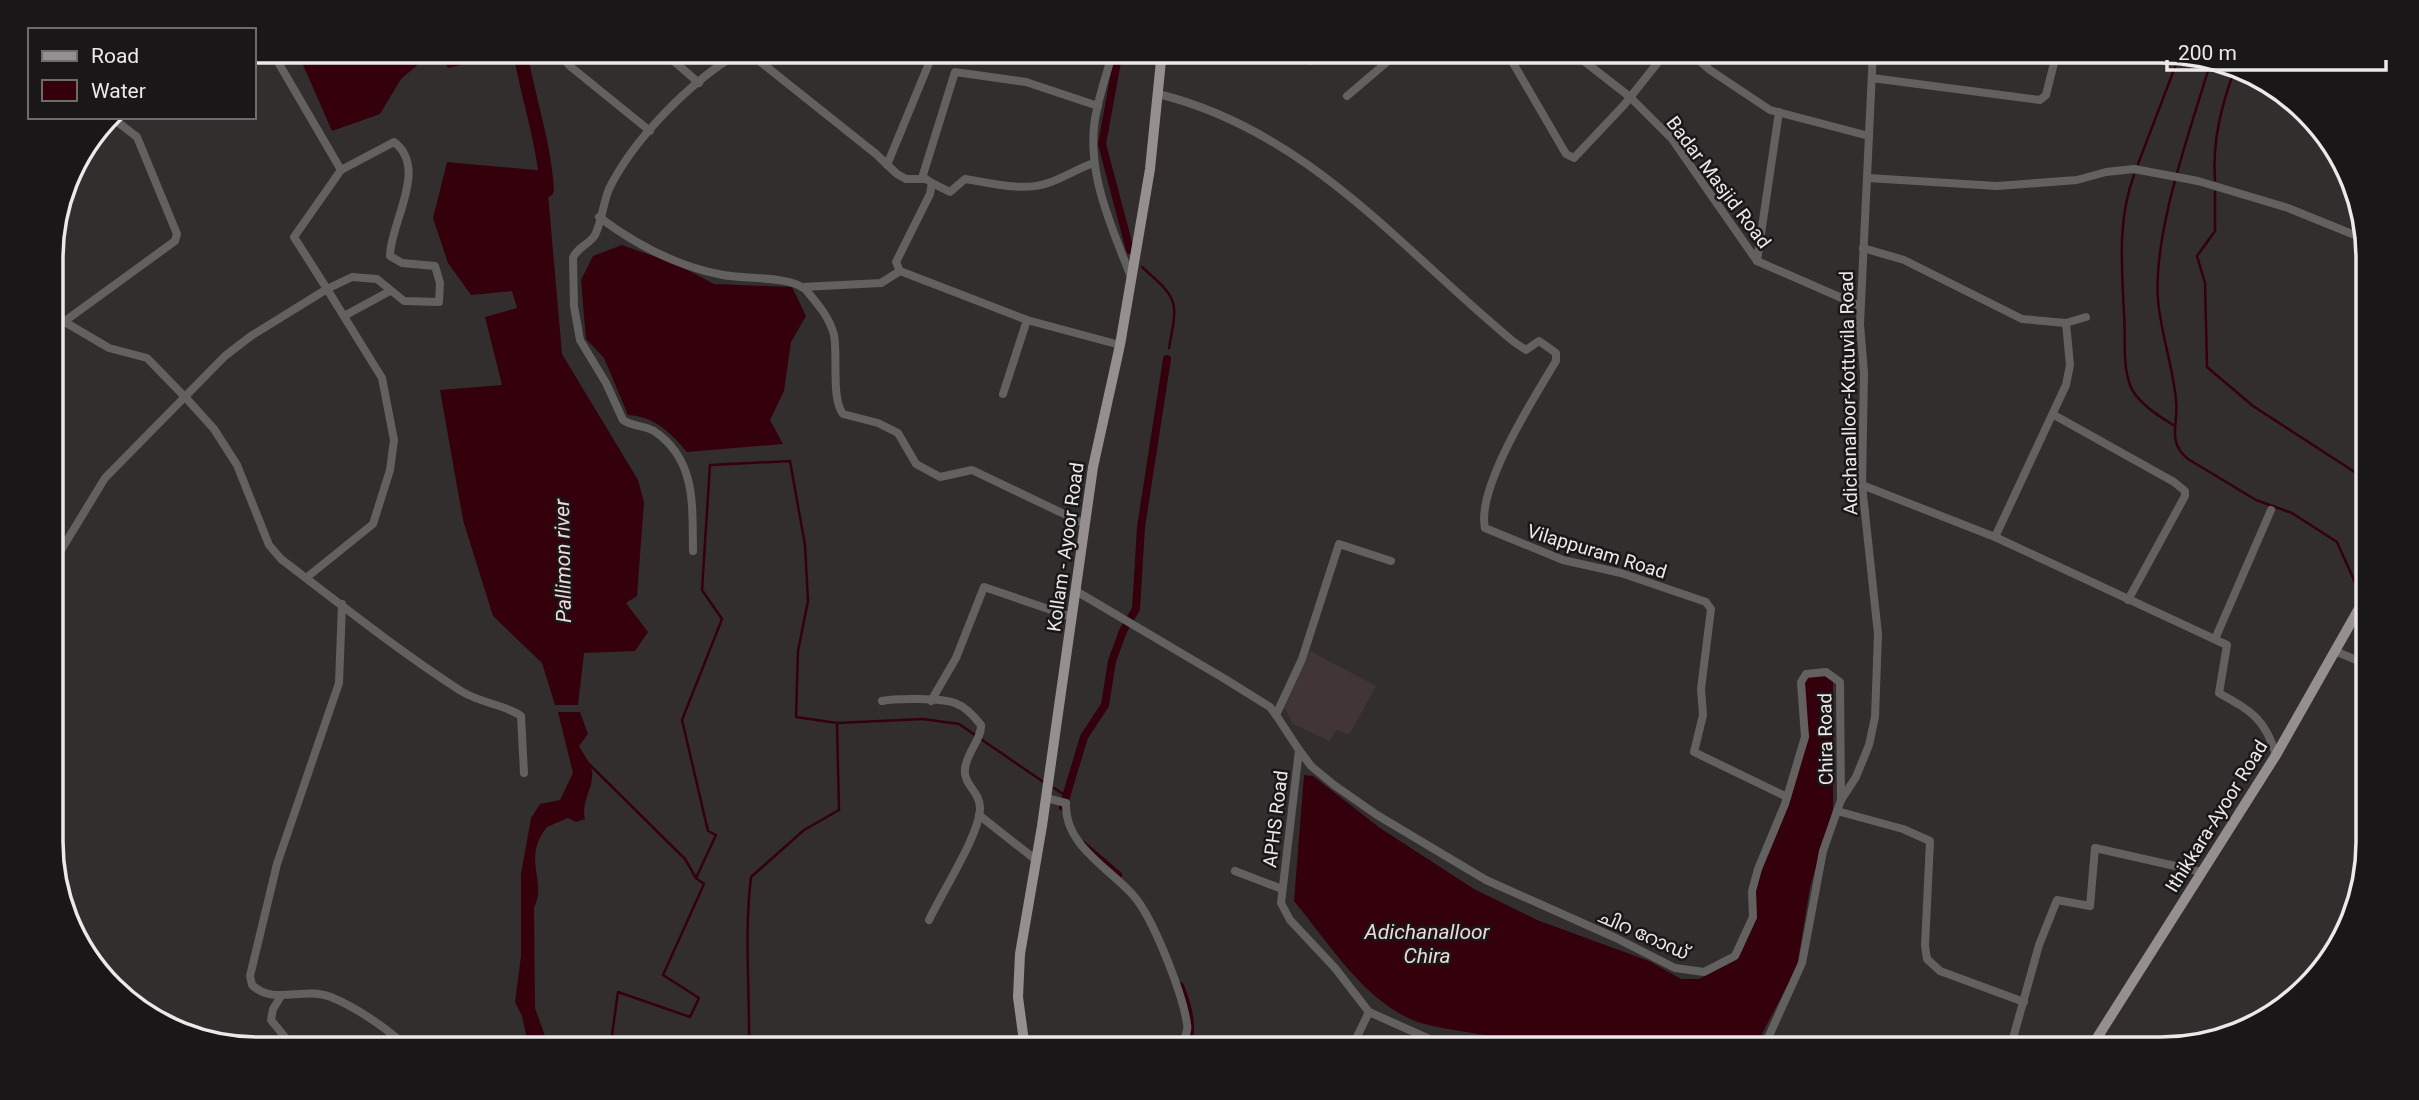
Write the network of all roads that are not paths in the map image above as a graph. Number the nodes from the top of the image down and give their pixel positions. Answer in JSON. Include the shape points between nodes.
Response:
{"nodes":[{"id":1,"x":279,"y":63,"type":"edge"},
{"id":2,"x":566,"y":63,"type":"edge"},
{"id":3,"x":676,"y":63,"type":"edge"},
{"id":4,"x":725,"y":63,"type":"edge"},
{"id":5,"x":761,"y":63,"type":"edge"},
{"id":6,"x":929,"y":63,"type":"edge"},
{"id":7,"x":1110,"y":63,"type":"edge"},
{"id":8,"x":1162,"y":63,"type":"edge"},
{"id":9,"x":1386,"y":63,"type":"edge"},
{"id":10,"x":1513,"y":63,"type":"edge"},
{"id":11,"x":1586,"y":63,"type":"edge"},
{"id":12,"x":1657,"y":63,"type":"edge"},
{"id":13,"x":1704,"y":63,"type":"edge"},
{"id":14,"x":1873,"y":63,"type":"edge"},
{"id":15,"x":2054,"y":63,"type":"edge"},
{"id":16,"x":1872,"y":78,"type":"junction"},
{"id":17,"x":699,"y":83,"type":"junction"},
{"id":18,"x":1158,"y":94,"type":"junction"},
{"id":19,"x":1347,"y":96,"type":"dead end"},
{"id":20,"x":1630,"y":97,"type":"junction"},
{"id":21,"x":1098,"y":106,"type":"junction"},
{"id":22,"x":1779,"y":112,"type":"junction"},
{"id":23,"x":118,"y":122,"type":"edge"},
{"id":24,"x":650,"y":131,"type":"junction"},
{"id":25,"x":1869,"y":136,"type":"junction"},
{"id":26,"x":1094,"y":163,"type":"junction"},
{"id":27,"x":887,"y":165,"type":"junction"},
{"id":28,"x":341,"y":170,"type":"junction"},
{"id":29,"x":922,"y":178,"type":"junction"},
{"id":30,"x":1868,"y":178,"type":"junction"},
{"id":31,"x":932,"y":183,"type":"junction"},
{"id":32,"x":599,"y":217,"type":"junction"},
{"id":33,"x":2354,"y":235,"type":"edge"},
{"id":34,"x":1863,"y":247,"type":"junction"},
{"id":35,"x":1757,"y":261,"type":"junction"},
{"id":36,"x":900,"y":271,"type":"junction"},
{"id":37,"x":1132,"y":280,"type":"junction"},
{"id":38,"x":802,"y":287,"type":"junction"},
{"id":39,"x":327,"y":289,"type":"junction"},
{"id":40,"x":390,"y":291,"type":"junction"},
{"id":41,"x":1860,"y":306,"type":"junction"},
{"id":42,"x":344,"y":316,"type":"junction"},
{"id":43,"x":2086,"y":317,"type":"dead end"},
{"id":44,"x":1027,"y":320,"type":"junction"},
{"id":45,"x":65,"y":321,"type":"joint"},
{"id":46,"x":2066,"y":323,"type":"junction"},
{"id":47,"x":1120,"y":345,"type":"junction"},
{"id":48,"x":1003,"y":394,"type":"dead end"},
{"id":49,"x":186,"y":398,"type":"junction"},
{"id":50,"x":2054,"y":415,"type":"junction"},
{"id":51,"x":1862,"y":485,"type":"junction"},
{"id":52,"x":2271,"y":510,"type":"dead end"},
{"id":53,"x":1085,"y":524,"type":"junction"},
{"id":54,"x":1995,"y":537,"type":"junction"},
{"id":55,"x":63,"y":547,"type":"edge"},
{"id":56,"x":693,"y":551,"type":"dead end"},
{"id":57,"x":1391,"y":561,"type":"dead end"},
{"id":58,"x":306,"y":578,"type":"junction"},
{"id":59,"x":1076,"y":591,"type":"junction"},
{"id":60,"x":2128,"y":600,"type":"junction"},
{"id":61,"x":342,"y":604,"type":"junction"},
{"id":62,"x":2356,"y":616,"type":"edge"},
{"id":63,"x":1072,"y":617,"type":"junction"},
{"id":64,"x":2215,"y":639,"type":"junction"},
{"id":65,"x":2335,"y":651,"type":"junction"},
{"id":66,"x":2356,"y":661,"type":"edge"},
{"id":67,"x":1801,"y":682,"type":"joint"},
{"id":68,"x":882,"y":701,"type":"dead end"},
{"id":69,"x":931,"y":701,"type":"junction"},
{"id":70,"x":1276,"y":715,"type":"junction"},
{"id":71,"x":1299,"y":750,"type":"junction"},
{"id":72,"x":2276,"y":755,"type":"junction"},
{"id":73,"x":524,"y":772,"type":"dead end"},
{"id":74,"x":1787,"y":797,"type":"junction"},
{"id":75,"x":1046,"y":798,"type":"junction"},
{"id":76,"x":1841,"y":800,"type":"junction"},
{"id":77,"x":1837,"y":811,"type":"junction"},
{"id":78,"x":979,"y":815,"type":"junction"},
{"id":79,"x":1036,"y":860,"type":"junction"},
{"id":80,"x":1235,"y":871,"type":"dead end"},
{"id":81,"x":2202,"y":872,"type":"junction"},
{"id":82,"x":1282,"y":889,"type":"junction"},
{"id":83,"x":929,"y":920,"type":"dead end"},
{"id":84,"x":281,"y":996,"type":"junction"},
{"id":85,"x":2024,"y":1002,"type":"junction"},
{"id":86,"x":1369,"y":1012,"type":"junction"},
{"id":87,"x":285,"y":1037,"type":"edge"},
{"id":88,"x":396,"y":1037,"type":"edge"},
{"id":89,"x":1023,"y":1037,"type":"edge"},
{"id":90,"x":1184,"y":1037,"type":"edge"},
{"id":91,"x":1357,"y":1037,"type":"edge"},
{"id":92,"x":1425,"y":1037,"type":"edge"},
{"id":93,"x":1769,"y":1037,"type":"edge"},
{"id":94,"x":2014,"y":1037,"type":"edge"},
{"id":95,"x":2098,"y":1037,"type":"edge"}],
"edges":[{"from":1,"to":28,"type":"street"},
{"from":2,"to":24,"type":"street"},
{"from":3,"to":17,"type":"street"},
{"from":4,"to":17,"type":"street"},
{"from":5,"to":27,"type":"street"},
{"from":6,"to":27,"type":"street"},
{"from":7,"to":21,"type":"street"},
{"from":8,"to":18,"type":"main road","name":"Kollam - Ayoor Road"},
{"from":9,"to":19,"type":"street"},
{"from":10,"to":20,"type":"street","via":[[1570,157],[1578,157]]},
{"from":11,"to":20,"type":"street","name":"Badar Masjid Road"},
{"from":12,"to":20,"type":"street"},
{"from":13,"to":22,"type":"street","via":[[1754,100]]},
{"from":14,"to":16,"type":"street","name":"Adichanalloor-Kottuvila Road"},
{"from":15,"to":16,"type":"street","via":[[2046,94],[2033,101]]},
{"from":16,"to":25,"type":"street","name":"Adichanalloor-Kottuvila Road"},
{"from":17,"to":24,"type":"street"},
{"from":18,"to":37,"type":"main road","name":"Kollam - Ayoor Road"},
{"from":18,"to":74,"type":"street","name":"Vilappuram Road","via":[[1206,108],[1272,139],[1316,168],[1399,237],[1514,342],[1526,350],[1539,341],[1556,353],[1556,361],[1509,440],[1492,485],[1485,528],[1563,560],[1621,573],[1706,603],[1711,609],[1701,689],[1703,715],[1694,752]]},
{"from":20,"to":35,"type":"street","name":"Badar Masjid Road","via":[[1672,139]]},
{"from":21,"to":26,"type":"street"},
{"from":21,"to":29,"type":"street","via":[[1026,82],[955,72]]},
{"from":22,"to":25,"type":"street"},
{"from":22,"to":35,"type":"street"},
{"from":23,"to":45,"type":"street","via":[[137,137],[177,234],[174,241]]},
{"from":24,"to":32,"type":"street","via":[[624,162]]},
{"from":25,"to":30,"type":"street","name":"Adichanalloor-Kottuvila Road"},
{"from":26,"to":31,"type":"street","via":[[1048,183],[1024,187],[965,179],[950,192]]},
{"from":26,"to":37,"type":"street","via":[[1114,238]]},
{"from":27,"to":29,"type":"street","via":[[901,177]]},
{"from":28,"to":39,"type":"street","via":[[294,237]]},
{"from":28,"to":40,"type":"street","via":[[394,142],[406,159],[405,197],[390,256],[402,263],[435,266],[439,302],[404,301]]},
{"from":29,"to":31,"type":"street"},
{"from":30,"to":33,"type":"street","via":[[1997,186],[2077,180],[2120,169],[2178,177],[2288,208]]},
{"from":30,"to":34,"type":"street","name":"Adichanalloor-Kottuvila Road"},
{"from":31,"to":36,"type":"street","via":[[896,262]]},
{"from":32,"to":38,"type":"street","via":[[628,239],[703,271],[787,281]]},
{"from":32,"to":56,"type":"street","via":[[594,237],[577,249],[573,258],[576,326],[623,420],[662,437],[687,473]]},
{"from":34,"to":41,"type":"street","name":"Adichanalloor-Kottuvila Road"},
{"from":34,"to":46,"type":"street","via":[[1904,260],[2010,314],[2035,322]]},
{"from":35,"to":41,"type":"street","name":"Badar Masjid Road"},
{"from":36,"to":38,"type":"street","via":[[881,283]]},
{"from":36,"to":44,"type":"street"},
{"from":37,"to":47,"type":"main road","name":"Kollam - Ayoor Road"},
{"from":38,"to":53,"type":"street","via":[[834,335],[843,414],[891,429],[902,438],[916,464],[940,477],[972,470]]},
{"from":39,"to":40,"type":"street","via":[[348,278],[373,277]]},
{"from":39,"to":42,"type":"street"},
{"from":39,"to":49,"type":"street","via":[[225,356]]},
{"from":40,"to":42,"type":"street"},
{"from":41,"to":51,"type":"street","name":"Adichanalloor-Kottuvila Road"},
{"from":42,"to":58,"type":"street","via":[[382,378],[394,440],[390,470],[373,524]]},
{"from":43,"to":46,"type":"street"},
{"from":44,"to":47,"type":"street"},
{"from":44,"to":48,"type":"street"},
{"from":45,"to":49,"type":"street","via":[[108,348],[147,358]]},
{"from":46,"to":50,"type":"street","via":[[2069,375]]},
{"from":47,"to":53,"type":"main road","name":"Kollam - Ayoor Road"},
{"from":49,"to":55,"type":"street","via":[[105,478]]},
{"from":49,"to":58,"type":"street","via":[[214,429],[237,465],[269,545]]},
{"from":50,"to":54,"type":"street"},
{"from":50,"to":60,"type":"street","via":[[2185,491]]},
{"from":51,"to":54,"type":"street"},
{"from":51,"to":76,"type":"street","name":"Adichanalloor-Kottuvila Road","via":[[1878,634],[1875,717],[1856,777]]},
{"from":52,"to":64,"type":"street"},
{"from":53,"to":59,"type":"main road","name":"Kollam - Ayoor Road"},
{"from":54,"to":60,"type":"street"},
{"from":57,"to":70,"type":"street","via":[[1339,544],[1302,659]]},
{"from":58,"to":61,"type":"street"},
{"from":59,"to":63,"type":"main road","name":"Kollam - Ayoor Road"},
{"from":59,"to":70,"type":"street","name":"APHS Road","via":[[1270,707]]},
{"from":60,"to":64,"type":"street"},
{"from":61,"to":73,"type":"street","via":[[461,691],[521,716]]},
{"from":61,"to":84,"type":"street","via":[[339,683],[277,864],[252,960],[252,985],[268,995]]},
{"from":62,"to":65,"type":"main road","name":"Ithikkara-Ayoor Road"},
{"from":63,"to":69,"type":"street","via":[[984,587],[956,658]]},
{"from":63,"to":75,"type":"main road","name":"Kollam - Ayoor Road"},
{"from":64,"to":72,"type":"street","via":[[2227,645],[2219,692],[2253,712],[2269,731]]},
{"from":65,"to":66,"type":"street"},
{"from":65,"to":72,"type":"main road","name":"Ithikkara-Ayoor Road"},
{"from":67,"to":74,"type":"street","name":"ചിറ റോഡ്","via":[[1805,737]]},
{"from":67,"to":76,"type":"street","name":"Chira Road","via":[[1805,674],[1826,672],[1840,682]]},
{"from":68,"to":69,"type":"street"},
{"from":69,"to":78,"type":"street","via":[[956,703],[973,715],[981,730],[964,772],[976,790]]},
{"from":70,"to":71,"type":"street","name":"APHS Road"},
{"from":71,"to":74,"type":"street","name":"ചിറ റോഡ്","via":[[1334,785],[1486,880],[1675,968],[1696,973],[1730,960],[1745,938],[1753,917],[1752,891],[1758,869]]},
{"from":71,"to":82,"type":"street","name":"APHS Road"},
{"from":72,"to":81,"type":"main road","name":"Ithikkara-Ayoor Road"},
{"from":75,"to":79,"type":"main road","name":"Kollam - Ayoor Road"},
{"from":75,"to":90,"type":"street","via":[[1066,803],[1066,820],[1073,836],[1135,896],[1153,927],[1188,1026]]},
{"from":76,"to":77,"type":"street","name":"Adichanalloor-Kottuvila Road"},
{"from":77,"to":85,"type":"street","via":[[1930,841],[1927,959],[1940,971]]},
{"from":77,"to":93,"type":"street","name":"Adichanalloor-Kottuvila Road","via":[[1823,851],[1802,963]]},
{"from":78,"to":79,"type":"street"},
{"from":78,"to":83,"type":"street","via":[[976,830]]},
{"from":79,"to":89,"type":"main road","name":"Kollam - Ayoor Road","via":[[1020,965],[1018,997]]},
{"from":80,"to":82,"type":"street"},
{"from":81,"to":85,"type":"street","via":[[2095,848],[2090,906],[2057,900]]},
{"from":81,"to":95,"type":"main road","name":"Ithikkara-Ayoor Road"},
{"from":82,"to":86,"type":"street","name":"APHS Road","via":[[1284,912]]},
{"from":84,"to":87,"type":"street","via":[[271,1020]]},
{"from":84,"to":88,"type":"street","via":[[305,991],[331,997]]},
{"from":85,"to":94,"type":"street"},
{"from":86,"to":91,"type":"street"},
{"from":86,"to":92,"type":"street"}]}
